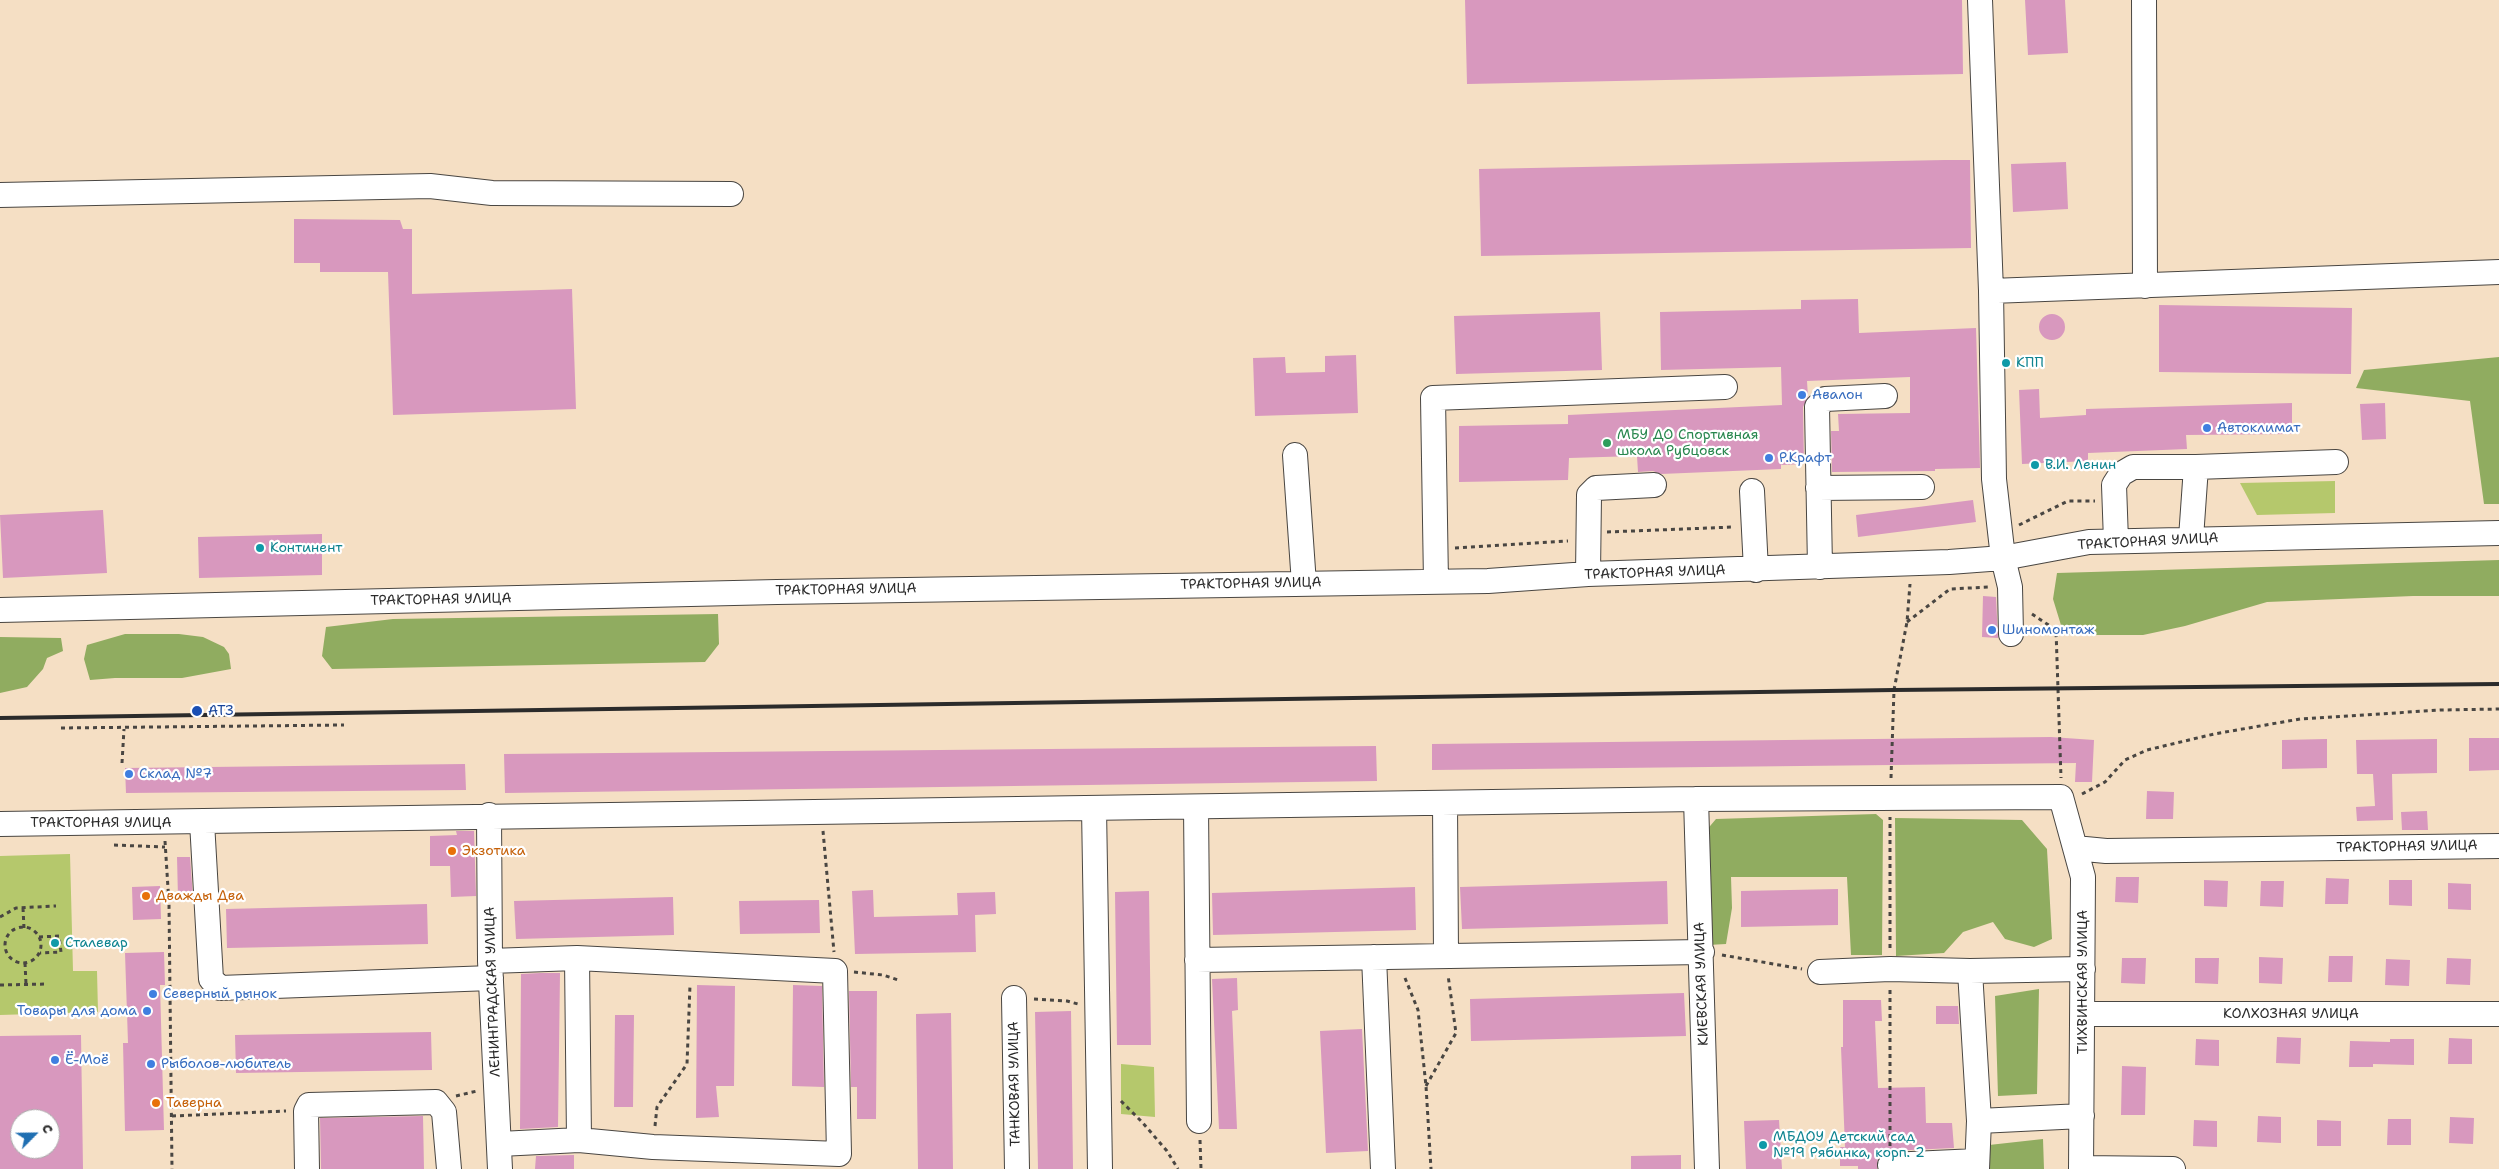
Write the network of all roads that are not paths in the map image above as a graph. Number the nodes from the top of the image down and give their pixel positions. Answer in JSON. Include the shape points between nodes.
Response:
{"nodes":[{"id":1,"x":1980,"y":0,"type":"edge"},
{"id":2,"x":2144,"y":0,"type":"edge"},
{"id":3,"x":731,"y":194,"type":"dead end"},
{"id":4,"x":0,"y":195,"type":"edge"},
{"id":5,"x":2499,"y":272,"type":"edge"},
{"id":6,"x":2144,"y":286,"type":"junction"},
{"id":7,"x":1991,"y":291,"type":"junction"},
{"id":8,"x":1725,"y":387,"type":"dead end"},
{"id":9,"x":1885,"y":396,"type":"dead end"},
{"id":10,"x":1295,"y":455,"type":"dead end"},
{"id":11,"x":2336,"y":462,"type":"dead end"},
{"id":12,"x":2196,"y":468,"type":"junction"},
{"id":13,"x":1654,"y":486,"type":"dead end"},
{"id":14,"x":1922,"y":487,"type":"dead end"},
{"id":15,"x":1818,"y":488,"type":"junction"},
{"id":16,"x":1752,"y":491,"type":"dead end"},
{"id":17,"x":2499,"y":534,"type":"edge"},
{"id":18,"x":2191,"y":538,"type":"junction"},
{"id":19,"x":2116,"y":541,"type":"junction"},
{"id":20,"x":2003,"y":558,"type":"junction"},
{"id":21,"x":1820,"y":567,"type":"junction"},
{"id":22,"x":1756,"y":570,"type":"junction"},
{"id":23,"x":1588,"y":574,"type":"junction"},
{"id":24,"x":1436,"y":582,"type":"junction"},
{"id":25,"x":1304,"y":584,"type":"junction"},
{"id":26,"x":0,"y":610,"type":"edge"},
{"id":27,"x":2011,"y":634,"type":"dead end"},
{"id":28,"x":2061,"y":797,"type":"joint"},
{"id":29,"x":1696,"y":799,"type":"junction"},
{"id":30,"x":1445,"y":803,"type":"junction"},
{"id":31,"x":1196,"y":807,"type":"junction"},
{"id":32,"x":1094,"y":808,"type":"junction"},
{"id":33,"x":489,"y":815,"type":"junction"},
{"id":34,"x":202,"y":822,"type":"junction"},
{"id":35,"x":0,"y":824,"type":"edge"},
{"id":36,"x":2499,"y":846,"type":"edge"},
{"id":37,"x":2075,"y":848,"type":"junction"},
{"id":38,"x":1702,"y":952,"type":"junction"},
{"id":39,"x":1446,"y":955,"type":"junction"},
{"id":40,"x":1385,"y":956,"type":"junction"},
{"id":41,"x":577,"y":958,"type":"junction"},
{"id":42,"x":1197,"y":960,"type":"junction"},
{"id":43,"x":2083,"y":969,"type":"junction"},
{"id":44,"x":491,"y":970,"type":"junction"},
{"id":45,"x":1970,"y":971,"type":"junction"},
{"id":46,"x":1820,"y":972,"type":"road end"},
{"id":47,"x":1014,"y":998,"type":"road end"},
{"id":48,"x":2083,"y":1014,"type":"junction"},
{"id":49,"x":2499,"y":1014,"type":"edge"},
{"id":50,"x":2082,"y":1116,"type":"junction"},
{"id":51,"x":1199,"y":1121,"type":"road end"},
{"id":52,"x":1979,"y":1121,"type":"junction"},
{"id":53,"x":579,"y":1140,"type":"junction"},
{"id":54,"x":500,"y":1144,"type":"junction"},
{"id":55,"x":1890,"y":1165,"type":"dead end"},
{"id":56,"x":1977,"y":1165,"type":"edge"},
{"id":57,"x":2081,"y":1168,"type":"edge"},
{"id":58,"x":306,"y":1169,"type":"edge"},
{"id":59,"x":449,"y":1169,"type":"edge"},
{"id":60,"x":500,"y":1169,"type":"edge"},
{"id":61,"x":1017,"y":1169,"type":"edge"},
{"id":62,"x":1100,"y":1169,"type":"edge"},
{"id":63,"x":1383,"y":1169,"type":"edge"},
{"id":64,"x":1707,"y":1169,"type":"edge"},
{"id":65,"x":2173,"y":1169,"type":"edge"}],
"edges":[{"from":1,"to":7,"type":"street"},
{"from":2,"to":6,"type":"street"},
{"from":3,"to":4,"type":"street","via":[[492,193],[430,186]]},
{"from":5,"to":6,"type":"street"},
{"from":6,"to":7,"type":"street"},
{"from":7,"to":20,"type":"street","via":[[1994,467]]},
{"from":8,"to":24,"type":"street","via":[[1433,398]]},
{"from":9,"to":15,"type":"street","via":[[1825,399],[1817,407]]},
{"from":10,"to":25,"type":"street"},
{"from":11,"to":12,"type":"street"},
{"from":12,"to":18,"type":"street"},
{"from":12,"to":19,"type":"street","via":[[2133,467],[2121,474],[2114,485]]},
{"from":13,"to":23,"type":"street","via":[[1596,488],[1589,495]]},
{"from":14,"to":15,"type":"street"},
{"from":15,"to":21,"type":"street"},
{"from":16,"to":22,"type":"street"},
{"from":17,"to":18,"type":"street","name":"ТРАКТОРНАЯ УЛИЦА"},
{"from":18,"to":19,"type":"street","name":"ТРАКТОРНАЯ УЛИЦА"},
{"from":19,"to":20,"type":"street","name":"ТРАКТОРНАЯ УЛИЦА","via":[[2089,542]]},
{"from":20,"to":21,"type":"street","name":"ТРАКТОРНАЯ УЛИЦА"},
{"from":20,"to":27,"type":"street","via":[[2010,594]]},
{"from":21,"to":22,"type":"street","name":"ТРАКТОРНАЯ УЛИЦА"},
{"from":22,"to":23,"type":"street","name":"ТРАКТОРНАЯ УЛИЦА"},
{"from":23,"to":24,"type":"street","name":"ТРАКТОРНАЯ УЛИЦА"},
{"from":24,"to":25,"type":"street","name":"ТРАКТОРНАЯ УЛИЦА"},
{"from":25,"to":26,"type":"street","name":"ТРАКТОРНАЯ УЛИЦА","via":[[777,592]]},
{"from":28,"to":29,"type":"street","name":"ТРАКТОРНАЯ УЛИЦА"},
{"from":28,"to":37,"type":"street","name":"ТИХВИНСКАЯ УЛИЦА"},
{"from":29,"to":30,"type":"street","name":"ТРАКТОРНАЯ УЛИЦА"},
{"from":29,"to":38,"type":"street","name":"КИЕВСКАЯ УЛИЦА"},
{"from":30,"to":31,"type":"street","name":"ТРАКТОРНАЯ УЛИЦА"},
{"from":30,"to":39,"type":"street"},
{"from":31,"to":32,"type":"street","name":"ТРАКТОРНАЯ УЛИЦА"},
{"from":31,"to":42,"type":"street"},
{"from":32,"to":33,"type":"street","name":"ТРАКТОРНАЯ УЛИЦА"},
{"from":32,"to":62,"type":"street"},
{"from":33,"to":34,"type":"street","name":"ТРАКТОРНАЯ УЛИЦА"},
{"from":33,"to":44,"type":"street","name":"ЛЕНИНГРАДСКАЯ УЛИЦА"},
{"from":34,"to":35,"type":"street","name":"ТРАКТОРНАЯ УЛИЦА"},
{"from":34,"to":44,"type":"street","via":[[212,979],[220,988]]},
{"from":36,"to":37,"type":"street","name":"ТРАКТОРНАЯ УЛИЦА","via":[[2106,851]]},
{"from":37,"to":43,"type":"street","name":"ТИХВИНСКАЯ УЛИЦА","via":[[2083,877]]},
{"from":38,"to":39,"type":"street"},
{"from":38,"to":64,"type":"street","name":"КИЕВСКАЯ УЛИЦА"},
{"from":39,"to":40,"type":"street"},
{"from":40,"to":42,"type":"street"},
{"from":40,"to":63,"type":"street"},
{"from":41,"to":44,"type":"street"},
{"from":41,"to":53,"type":"street"},
{"from":41,"to":53,"type":"street","via":[[835,971],[839,1154],[653,1147]]},
{"from":42,"to":51,"type":"street"},
{"from":43,"to":45,"type":"street"},
{"from":43,"to":48,"type":"street","name":"ТИХВИНСКАЯ УЛИЦА"},
{"from":44,"to":54,"type":"street","name":"ЛЕНИНГРАДСКАЯ УЛИЦА"},
{"from":45,"to":46,"type":"street","via":[[1890,969]]},
{"from":45,"to":52,"type":"street"},
{"from":47,"to":61,"type":"street","name":"ТАНКОВАЯ УЛИЦА"},
{"from":48,"to":49,"type":"street","name":"КОЛХОЗНАЯ УЛИЦА"},
{"from":48,"to":50,"type":"street","name":"ТИХВИНСКАЯ УЛИЦА"},
{"from":50,"to":52,"type":"street"},
{"from":50,"to":57,"type":"street","name":"ТИХВИНСКАЯ УЛИЦА"},
{"from":52,"to":56,"type":"street"},
{"from":53,"to":54,"type":"street"},
{"from":54,"to":60,"type":"street","name":"ЛЕНИНГРАДСКАЯ УЛИЦА"},
{"from":55,"to":56,"type":"street"},
{"from":57,"to":65,"type":"street"},
{"from":58,"to":59,"type":"street","via":[[306,1111],[310,1105],[436,1102],[444,1112]]}]}
